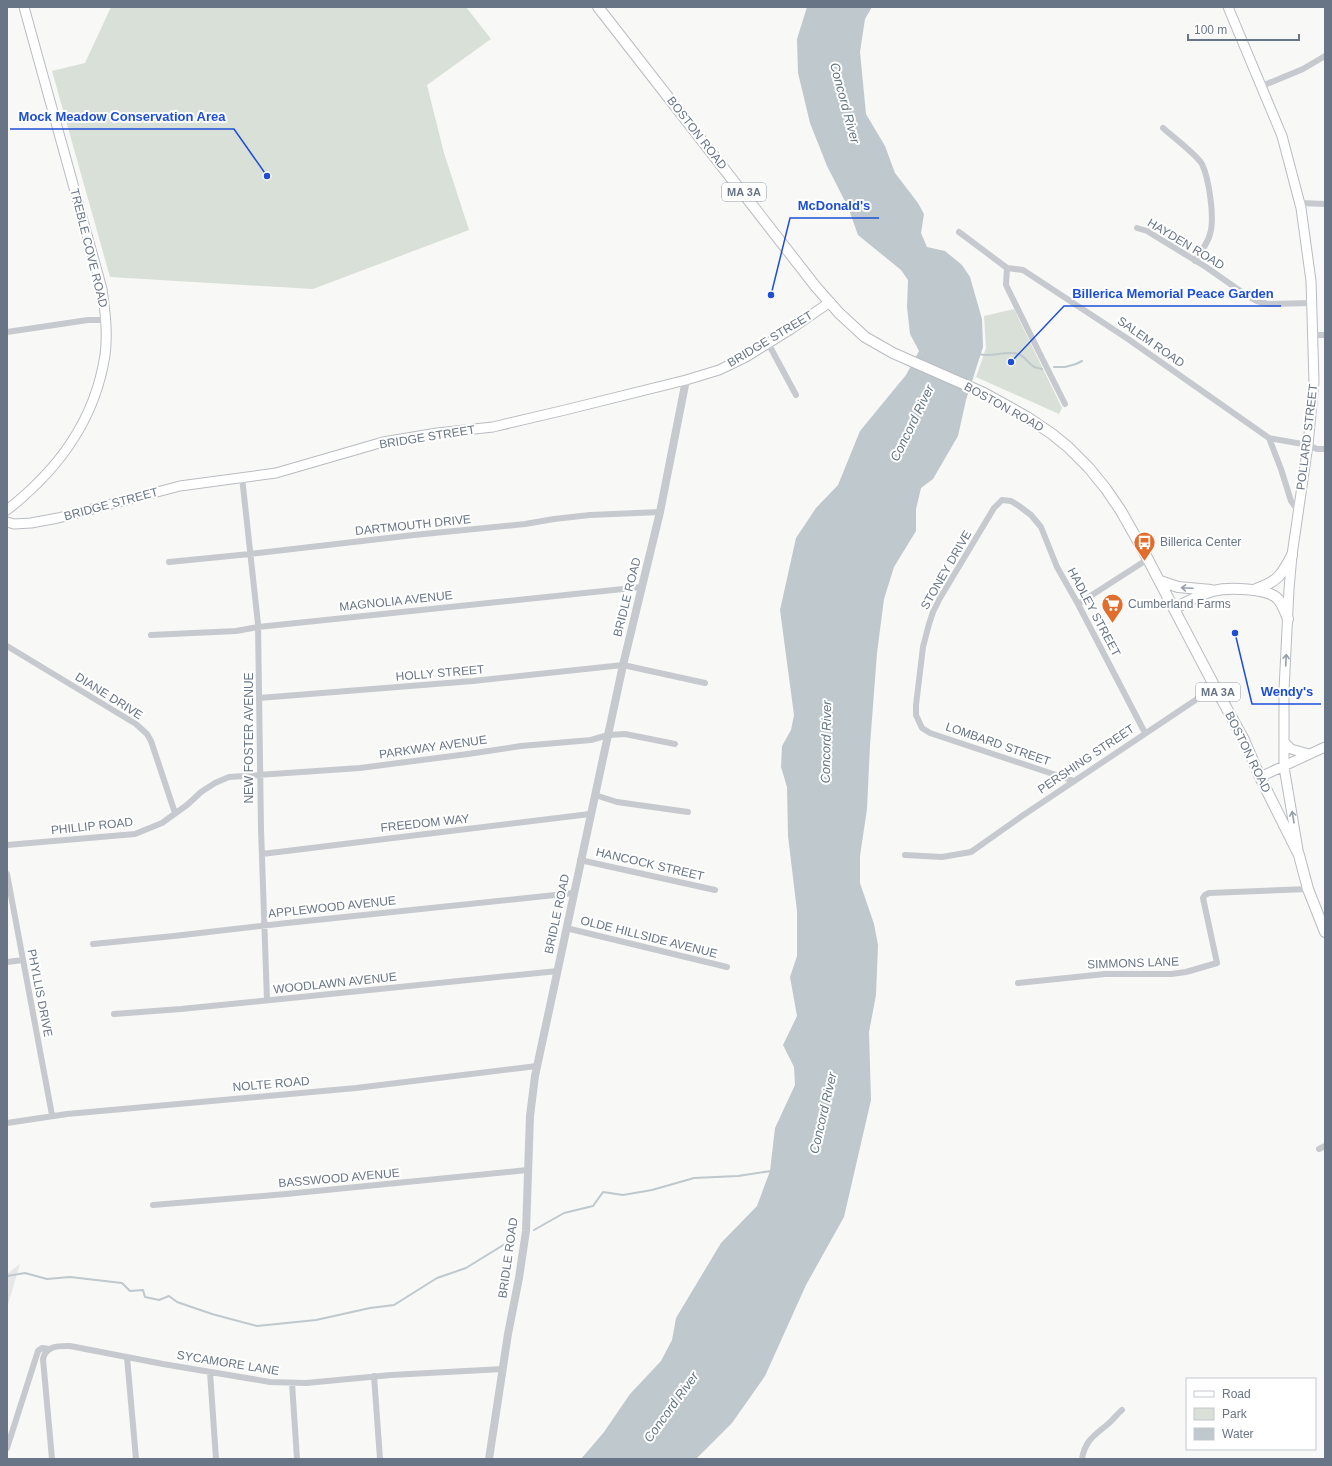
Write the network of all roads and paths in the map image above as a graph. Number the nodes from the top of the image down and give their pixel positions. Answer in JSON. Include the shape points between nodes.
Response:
{"nodes":[{"id":1,"x":24,"y":7,"type":"edge"},
{"id":2,"x":598,"y":7,"type":"edge"},
{"id":3,"x":1228,"y":7,"type":"edge"},
{"id":4,"x":1325,"y":56,"type":"edge"},
{"id":5,"x":1262,"y":86,"type":"junction"},
{"id":6,"x":1163,"y":128,"type":"dead end"},
{"id":7,"x":1300,"y":203,"type":"junction"},
{"id":8,"x":1325,"y":204,"type":"edge"},
{"id":9,"x":1137,"y":228,"type":"dead end"},
{"id":10,"x":959,"y":232,"type":"dead end"},
{"id":11,"x":1196,"y":261,"type":"junction"},
{"id":12,"x":1007,"y":268,"type":"junction"},
{"id":13,"x":830,"y":302,"type":"junction"},
{"id":14,"x":1312,"y":303,"type":"junction"},
{"id":15,"x":106,"y":320,"type":"junction"},
{"id":16,"x":7,"y":332,"type":"edge"},
{"id":17,"x":1314,"y":335,"type":"junction"},
{"id":18,"x":1325,"y":335,"type":"edge"},
{"id":19,"x":768,"y":343,"type":"junction"},
{"id":20,"x":686,"y":380,"type":"junction"},
{"id":21,"x":796,"y":395,"type":"dead end"},
{"id":22,"x":1065,"y":404,"type":"dead end"},
{"id":23,"x":1269,"y":438,"type":"junction"},
{"id":24,"x":1308,"y":445,"type":"junction"},
{"id":25,"x":1325,"y":449,"type":"edge"},
{"id":26,"x":242,"y":477,"type":"junction"},
{"id":27,"x":1019,"y":506,"type":"joint"},
{"id":28,"x":1298,"y":509,"type":"junction"},
{"id":29,"x":7,"y":510,"type":"edge"},
{"id":30,"x":660,"y":512,"type":"junction"},
{"id":31,"x":7,"y":522,"type":"edge"},
{"id":32,"x":250,"y":554,"type":"junction"},
{"id":33,"x":1292,"y":555,"type":"junction"},
{"id":34,"x":1148,"y":558,"type":"junction"},
{"id":35,"x":169,"y":562,"type":"dead end"},
{"id":36,"x":1160,"y":581,"type":"junction"},
{"id":37,"x":642,"y":587,"type":"junction"},
{"id":38,"x":1256,"y":589,"type":"junction"},
{"id":39,"x":1215,"y":590,"type":"junction"},
{"id":40,"x":1078,"y":604,"type":"junction"},
{"id":41,"x":1174,"y":609,"type":"junction"},
{"id":42,"x":1288,"y":618,"type":"junction"},
{"id":43,"x":258,"y":627,"type":"junction"},
{"id":44,"x":151,"y":634,"type":"dead end"},
{"id":45,"x":7,"y":646,"type":"edge"},
{"id":46,"x":623,"y":665,"type":"junction"},
{"id":47,"x":705,"y":683,"type":"dead end"},
{"id":48,"x":1215,"y":686,"type":"junction"},
{"id":49,"x":259,"y":698,"type":"junction"},
{"id":50,"x":919,"y":722,"type":"joint"},
{"id":51,"x":1145,"y":734,"type":"junction"},
{"id":52,"x":608,"y":735,"type":"junction"},
{"id":53,"x":1284,"y":742,"type":"junction"},
{"id":54,"x":675,"y":744,"type":"dead end"},
{"id":55,"x":1325,"y":747,"type":"edge"},
{"id":56,"x":1309,"y":754,"type":"junction"},
{"id":57,"x":1284,"y":767,"type":"junction"},
{"id":58,"x":260,"y":774,"type":"junction"},
{"id":59,"x":1260,"y":777,"type":"junction"},
{"id":60,"x":1074,"y":781,"type":"junction"},
{"id":61,"x":595,"y":795,"type":"junction"},
{"id":62,"x":688,"y":812,"type":"dead end"},
{"id":63,"x":175,"y":813,"type":"junction"},
{"id":64,"x":590,"y":814,"type":"junction"},
{"id":65,"x":7,"y":845,"type":"edge"},
{"id":66,"x":262,"y":854,"type":"junction"},
{"id":67,"x":905,"y":855,"type":"dead end"},
{"id":68,"x":1299,"y":855,"type":"junction"},
{"id":69,"x":580,"y":860,"type":"junction"},
{"id":70,"x":7,"y":874,"type":"edge"},
{"id":71,"x":1308,"y":889,"type":"junction"},
{"id":72,"x":715,"y":890,"type":"dead end"},
{"id":73,"x":574,"y":893,"type":"junction"},
{"id":74,"x":264,"y":925,"type":"junction"},
{"id":75,"x":566,"y":928,"type":"junction"},
{"id":76,"x":1325,"y":932,"type":"edge"},
{"id":77,"x":93,"y":944,"type":"dead end"},
{"id":78,"x":23,"y":960,"type":"junction"},
{"id":79,"x":7,"y":962,"type":"edge"},
{"id":80,"x":727,"y":967,"type":"dead end"},
{"id":81,"x":558,"y":971,"type":"junction"},
{"id":82,"x":1018,"y":982,"type":"dead end"},
{"id":83,"x":268,"y":1000,"type":"junction"},
{"id":84,"x":114,"y":1014,"type":"dead end"},
{"id":85,"x":537,"y":1066,"type":"junction"},
{"id":86,"x":52,"y":1115,"type":"junction"},
{"id":87,"x":7,"y":1123,"type":"edge"},
{"id":88,"x":527,"y":1170,"type":"junction"},
{"id":89,"x":153,"y":1205,"type":"dead end"},
{"id":90,"x":49,"y":1349,"type":"junction"},
{"id":91,"x":127,"y":1357,"type":"junction"},
{"id":92,"x":503,"y":1370,"type":"junction"},
{"id":93,"x":210,"y":1372,"type":"junction"},
{"id":94,"x":374,"y":1376,"type":"junction"},
{"id":95,"x":292,"y":1382,"type":"junction"},
{"id":96,"x":1122,"y":1410,"type":"dead end"},
{"id":97,"x":7,"y":1448,"type":"edge"},
{"id":98,"x":52,"y":1459,"type":"edge"},
{"id":99,"x":136,"y":1459,"type":"edge"},
{"id":100,"x":216,"y":1459,"type":"edge"},
{"id":101,"x":297,"y":1459,"type":"edge"},
{"id":102,"x":380,"y":1459,"type":"edge"},
{"id":103,"x":489,"y":1459,"type":"edge"},
{"id":104,"x":1082,"y":1459,"type":"edge"}],
"edges":[{"from":1,"to":15,"type":"main road","name":"TREBLE COVE ROAD","via":[[102,289]]},
{"from":2,"to":13,"type":"main road","name":"BOSTON ROAD","number":"MA 3A"},
{"from":3,"to":5,"type":"main road","name":"POLLARD STREET"},
{"from":4,"to":5,"type":"street","via":[[1303,69]]},
{"from":5,"to":7,"type":"main road","name":"POLLARD STREET","via":[[1282,136]]},
{"from":6,"to":11,"type":"street","via":[[1202,164],[1209,192],[1212,211],[1210,236]]},
{"from":7,"to":8,"type":"street"},
{"from":7,"to":14,"type":"main road","name":"POLLARD STREET","via":[[1312,281]]},
{"from":9,"to":11,"type":"street","name":"HAYDEN ROAD","via":[[1147,231]]},
{"from":10,"to":12,"type":"street","name":"SALEM ROAD"},
{"from":11,"to":14,"type":"street","name":"HAYDEN ROAD","via":[[1258,301],[1268,304]]},
{"from":12,"to":22,"type":"street","via":[[1006,285]]},
{"from":12,"to":23,"type":"street","name":"SALEM ROAD","via":[[1023,270],[1128,339]]},
{"from":13,"to":19,"type":"main road","name":"BRIDGE STREET"},
{"from":13,"to":34,"type":"main road","name":"BOSTON ROAD","number":"MA 3A","via":[[865,337],[893,353],[984,394],[1027,417],[1057,439],[1106,489]]},
{"from":14,"to":17,"type":"main road","name":"POLLARD STREET"},
{"from":15,"to":16,"type":"street","via":[[88,320]]},
{"from":15,"to":29,"type":"main road","name":"TREBLE COVE ROAD","via":[[105,354],[90,410],[55,465]]},
{"from":17,"to":18,"type":"street"},
{"from":17,"to":24,"type":"main road","name":"POLLARD STREET","via":[[1314,382]]},
{"from":19,"to":20,"type":"main road","name":"BRIDGE STREET","via":[[720,370]]},
{"from":19,"to":21,"type":"street"},
{"from":20,"to":26,"type":"main road","name":"BRIDGE STREET","via":[[493,427],[383,442],[276,473]]},
{"from":20,"to":30,"type":"street","name":"BRIDLE ROAD"},
{"from":23,"to":24,"type":"street","name":"SALEM ROAD"},
{"from":23,"to":28,"type":"street","via":[[1291,501]]},
{"from":24,"to":25,"type":"street","name":"SALEM ROAD"},
{"from":24,"to":28,"type":"main road","name":"POLLARD STREET"},
{"from":26,"to":31,"type":"main road","name":"BRIDGE STREET","via":[[180,486],[51,519],[14,524]]},
{"from":26,"to":32,"type":"street","name":"NEW FOSTER AVENUE"},
{"from":27,"to":40,"type":"street","name":"HADLEY STREET","via":[[1041,527],[1057,567]]},
{"from":27,"to":50,"type":"street","name":"STONEY DRIVE","via":[[1011,501],[1002,500],[994,508],[933,612],[923,647],[916,705]]},
{"from":28,"to":33,"type":"main road","name":"POLLARD STREET"},
{"from":30,"to":32,"type":"street","name":"DARTMOUTH DRIVE","via":[[590,515]]},
{"from":30,"to":37,"type":"street","name":"BRIDLE ROAD"},
{"from":32,"to":35,"type":"street","name":"DARTMOUTH DRIVE"},
{"from":32,"to":43,"type":"street","name":"NEW FOSTER AVENUE"},
{"from":33,"to":38,"type":"main road","via":[[1278,578],[1268,586]]},
{"from":33,"to":42,"type":"main road","name":"POLLARD STREET"},
{"from":34,"to":36,"type":"main road","name":"BOSTON ROAD","number":"MA 3A"},
{"from":34,"to":40,"type":"street"},
{"from":39,"to":36,"type":"main road","one_way":true,"via":[[1178,587]]},
{"from":36,"to":41,"type":"main road","name":"BOSTON ROAD","number":"MA 3A"},
{"from":37,"to":43,"type":"street","name":"MAGNOLIA AVENUE"},
{"from":37,"to":46,"type":"street","name":"BRIDLE ROAD"},
{"from":38,"to":39,"type":"main road"},
{"from":38,"to":42,"type":"main road","via":[[1278,599]]},
{"from":39,"to":41,"type":"main road"},
{"from":40,"to":51,"type":"street","name":"HADLEY STREET"},
{"from":41,"to":48,"type":"main road","name":"BOSTON ROAD","number":"MA 3A"},
{"from":53,"to":42,"type":"main road","name":"POLLARD STREET","one_way":true},
{"from":43,"to":44,"type":"street","name":"MAGNOLIA AVENUE","via":[[236,631]]},
{"from":43,"to":49,"type":"street","name":"NEW FOSTER AVENUE"},
{"from":45,"to":63,"type":"street","name":"DIANE DRIVE","via":[[143,730],[151,741]]},
{"from":46,"to":47,"type":"street","name":"HOLLY STREET"},
{"from":46,"to":49,"type":"street","name":"HOLLY STREET","via":[[473,681]]},
{"from":46,"to":52,"type":"street","name":"BRIDLE ROAD"},
{"from":48,"to":51,"type":"street","name":"PERSHING STREET"},
{"from":48,"to":59,"type":"main road","name":"BOSTON ROAD","number":"MA 3A","via":[[1244,740]]},
{"from":49,"to":58,"type":"street","name":"NEW FOSTER AVENUE"},
{"from":50,"to":60,"type":"street","name":"LOMBARD STREET","via":[[922,728],[930,733]]},
{"from":51,"to":60,"type":"street","name":"PERSHING STREET"},
{"from":52,"to":54,"type":"street","name":"PARKWAY AVENUE","via":[[625,734]]},
{"from":52,"to":58,"type":"street","name":"PARKWAY AVENUE","via":[[591,740],[521,746],[360,768]]},
{"from":52,"to":61,"type":"street","name":"BRIDLE ROAD"},
{"from":53,"to":56,"type":"main road","via":[[1291,749]]},
{"from":53,"to":57,"type":"main road","name":"POLLARD STREET"},
{"from":55,"to":56,"type":"main road"},
{"from":56,"to":57,"type":"main road"},
{"from":57,"to":59,"type":"main road"},
{"from":68,"to":57,"type":"main road","name":"POLLARD STREET","one_way":true},
{"from":58,"to":63,"type":"street","name":"PHILLIP ROAD","via":[[229,777],[201,792]]},
{"from":58,"to":66,"type":"street","name":"NEW FOSTER AVENUE"},
{"from":59,"to":68,"type":"main road","name":"BOSTON ROAD","number":"MA 3A"},
{"from":60,"to":67,"type":"street","name":"PERSHING STREET","via":[[971,852],[942,857]]},
{"from":61,"to":62,"type":"street","via":[[617,802]]},
{"from":61,"to":64,"type":"street","name":"BRIDLE ROAD"},
{"from":63,"to":65,"type":"street","name":"PHILLIP ROAD","via":[[162,823],[134,834]]},
{"from":64,"to":66,"type":"street","name":"FREEDOM WAY"},
{"from":64,"to":69,"type":"street","name":"BRIDLE ROAD"},
{"from":66,"to":74,"type":"street","name":"NEW FOSTER AVENUE"},
{"from":68,"to":71,"type":"main road","name":"BOSTON ROAD","number":"MA 3A"},
{"from":69,"to":72,"type":"street","name":"HANCOCK STREET"},
{"from":69,"to":73,"type":"street","name":"BRIDLE ROAD"},
{"from":70,"to":78,"type":"street","name":"PHYLLIS DRIVE"},
{"from":71,"to":76,"type":"main road","name":"BOSTON ROAD","number":"MA 3A"},
{"from":71,"to":82,"type":"street","name":"SIMMONS LANE","via":[[1205,895],[1203,898],[1217,963],[1171,974],[1105,974]]},
{"from":73,"to":74,"type":"street","name":"APPLEWOOD AVENUE"},
{"from":73,"to":75,"type":"street","name":"BRIDLE ROAD"},
{"from":74,"to":77,"type":"street","name":"APPLEWOOD AVENUE"},
{"from":74,"to":83,"type":"street","name":"NEW FOSTER AVENUE"},
{"from":75,"to":80,"type":"street","name":"OLDE HILLSIDE AVENUE"},
{"from":75,"to":81,"type":"street","name":"BRIDLE ROAD"},
{"from":78,"to":79,"type":"street"},
{"from":78,"to":86,"type":"street","name":"PHYLLIS DRIVE"},
{"from":81,"to":83,"type":"street","name":"WOODLAWN AVENUE"},
{"from":81,"to":85,"type":"street","name":"BRIDLE ROAD"},
{"from":83,"to":84,"type":"street","name":"WOODLAWN AVENUE"},
{"from":85,"to":86,"type":"street","name":"NOLTE ROAD","via":[[356,1088]]},
{"from":85,"to":88,"type":"street","name":"BRIDLE ROAD","via":[[530,1116]]},
{"from":86,"to":87,"type":"street","name":"NOLTE ROAD"},
{"from":88,"to":89,"type":"street","name":"BASSWOOD AVENUE"},
{"from":88,"to":92,"type":"street","name":"BRIDLE ROAD","via":[[526,1231]]},
{"from":90,"to":91,"type":"street","name":"SYCAMORE LANE","via":[[70,1346]]},
{"from":90,"to":97,"type":"street","via":[[42,1348],[38,1351]]},
{"from":90,"to":98,"type":"street","via":[[43,1359]]},
{"from":91,"to":93,"type":"street","name":"SYCAMORE LANE"},
{"from":91,"to":99,"type":"street"},
{"from":92,"to":94,"type":"street","name":"SYCAMORE LANE"},
{"from":92,"to":103,"type":"street","name":"BRIDLE ROAD"},
{"from":93,"to":95,"type":"street","name":"SYCAMORE LANE","via":[[270,1382]]},
{"from":93,"to":100,"type":"street"},
{"from":94,"to":95,"type":"street","name":"SYCAMORE LANE","via":[[306,1383]]},
{"from":94,"to":102,"type":"street"},
{"from":95,"to":101,"type":"street"},
{"from":96,"to":104,"type":"street","via":[[1091,1438]]}]}
